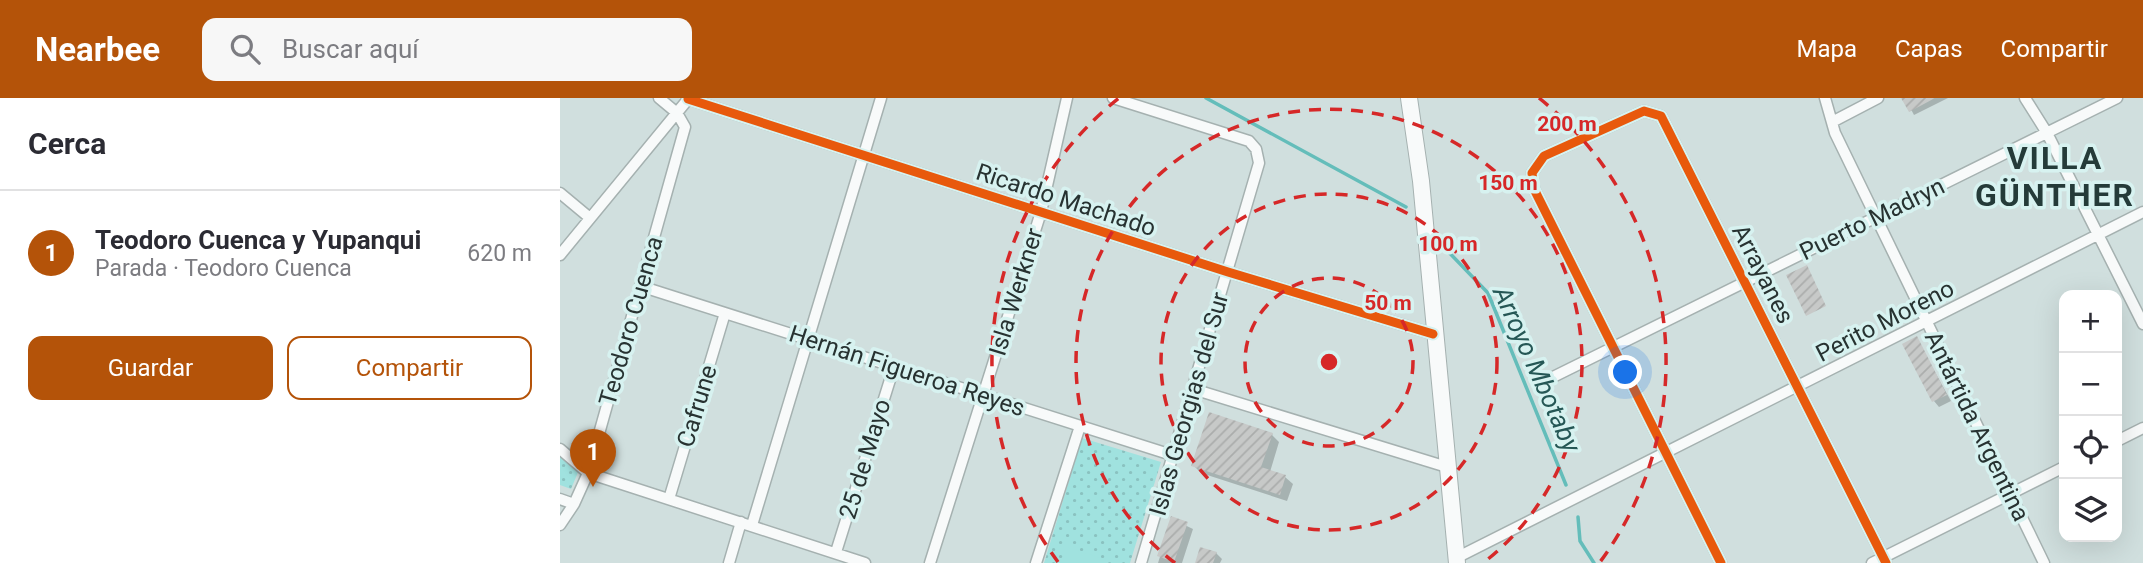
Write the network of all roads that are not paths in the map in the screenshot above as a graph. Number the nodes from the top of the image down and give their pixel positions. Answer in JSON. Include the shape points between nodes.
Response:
{"nodes":[{"id":1,"x":659,"y":98,"type":"edge"},
{"id":2,"x":881,"y":98,"type":"edge"},
{"id":3,"x":1067,"y":98,"type":"edge"},
{"id":4,"x":1113,"y":98,"type":"edge"},
{"id":5,"x":1409,"y":98,"type":"edge"},
{"id":6,"x":1825,"y":98,"type":"edge"},
{"id":7,"x":1878,"y":98,"type":"edge"},
{"id":8,"x":2025,"y":98,"type":"edge"},
{"id":9,"x":2117,"y":98,"type":"edge"},
{"id":10,"x":689,"y":99,"type":"edge"},
{"id":11,"x":677,"y":113,"type":"junction"},
{"id":12,"x":1832,"y":122,"type":"junction"},
{"id":13,"x":2047,"y":133,"type":"junction"},
{"id":14,"x":864,"y":155,"type":"junction"},
{"id":15,"x":560,"y":193,"type":"edge"},
{"id":16,"x":1041,"y":212,"type":"junction"},
{"id":17,"x":2143,"y":212,"type":"edge"},
{"id":18,"x":1875,"y":217,"type":"junction"},
{"id":19,"x":590,"y":218,"type":"junction"},
{"id":20,"x":2098,"y":235,"type":"junction"},
{"id":21,"x":560,"y":255,"type":"edge"},
{"id":22,"x":1228,"y":272,"type":"junction"},
{"id":23,"x":1746,"y":282,"type":"junction"},
{"id":24,"x":640,"y":286,"type":"junction"},
{"id":25,"x":725,"y":313,"type":"junction"},
{"id":26,"x":1926,"y":322,"type":"junction"},
{"id":27,"x":2143,"y":324,"type":"edge"},
{"id":28,"x":1433,"y":334,"type":"junction"},
{"id":29,"x":810,"y":340,"type":"junction"},
{"id":30,"x":1614,"y":348,"type":"junction"},
{"id":31,"x":894,"y":366,"type":"junction"},
{"id":32,"x":1553,"y":377,"type":"dead end"},
{"id":33,"x":1798,"y":387,"type":"junction"},
{"id":34,"x":1193,"y":389,"type":"junction"},
{"id":35,"x":985,"y":395,"type":"junction"},
{"id":36,"x":1080,"y":426,"type":"junction"},
{"id":37,"x":2143,"y":428,"type":"edge"},
{"id":38,"x":2122,"y":438,"type":"edge"},
{"id":39,"x":560,"y":449,"type":"edge"},
{"id":40,"x":1667,"y":454,"type":"junction"},
{"id":41,"x":1175,"y":456,"type":"junction"},
{"id":42,"x":1447,"y":467,"type":"junction"},
{"id":43,"x":2059,"y":470,"type":"edge"},
{"id":44,"x":588,"y":473,"type":"junction"},
{"id":45,"x":2010,"y":494,"type":"junction"},
{"id":46,"x":560,"y":499,"type":"edge"},
{"id":47,"x":669,"y":499,"type":"junction"},
{"id":48,"x":574,"y":504,"type":"junction"},
{"id":49,"x":746,"y":524,"type":"junction"},
{"id":50,"x":560,"y":526,"type":"edge"},
{"id":51,"x":836,"y":552,"type":"junction"},
{"id":52,"x":1456,"y":560,"type":"edge"},
{"id":53,"x":1885,"y":560,"type":"edge"},
{"id":54,"x":729,"y":563,"type":"edge"},
{"id":55,"x":865,"y":563,"type":"edge"},
{"id":56,"x":930,"y":563,"type":"edge"},
{"id":57,"x":1036,"y":563,"type":"edge"},
{"id":58,"x":1141,"y":563,"type":"edge"},
{"id":59,"x":1721,"y":563,"type":"edge"},
{"id":60,"x":1872,"y":563,"type":"edge"},
{"id":61,"x":2044,"y":563,"type":"edge"}],
"edges":[{"from":1,"to":11,"type":"street"},
{"from":2,"to":14,"type":"street"},
{"from":3,"to":16,"type":"street","name":"Isla Werkner"},
{"from":4,"to":22,"type":"street","name":"Islas Georgias del Sur","via":[[1250,141],[1256,149],[1259,163]]},
{"from":5,"to":28,"type":"street","via":[[1421,181]]},
{"from":6,"to":12,"type":"street","name":"Antártida Argentina"},
{"from":7,"to":12,"type":"street"},
{"from":8,"to":13,"type":"street"},
{"from":9,"to":13,"type":"street","name":"Puerto Madryn"},
{"from":10,"to":11,"type":"street"},
{"from":10,"to":14,"type":"street","name":"Ricardo Machado"},
{"from":11,"to":19,"type":"street"},
{"from":11,"to":24,"type":"street","name":"Teodoro Cuenca","via":[[685,127]]},
{"from":12,"to":18,"type":"street","name":"Antártida Argentina"},
{"from":13,"to":18,"type":"street","name":"Puerto Madryn"},
{"from":13,"to":20,"type":"street"},
{"from":14,"to":16,"type":"street","name":"Ricardo Machado"},
{"from":14,"to":29,"type":"street"},
{"from":15,"to":19,"type":"street"},
{"from":16,"to":22,"type":"street","name":"Ricardo Machado"},
{"from":16,"to":35,"type":"street","name":"Isla Werkner"},
{"from":17,"to":20,"type":"street","name":"Perito Moreno"},
{"from":18,"to":23,"type":"street","name":"Puerto Madryn"},
{"from":18,"to":26,"type":"street","name":"Antártida Argentina"},
{"from":19,"to":21,"type":"street"},
{"from":20,"to":26,"type":"street","name":"Perito Moreno"},
{"from":20,"to":27,"type":"street"},
{"from":22,"to":28,"type":"street","name":"Ricardo Machado"},
{"from":22,"to":34,"type":"street","name":"Islas Georgias del Sur"},
{"from":23,"to":30,"type":"street","name":"Puerto Madryn"},
{"from":23,"to":30,"type":"street","name":"Arrayanes","via":[[1661,116],[1644,111],[1544,156],[1532,173],[1534,190]]},
{"from":23,"to":33,"type":"street","name":"Arrayanes"},
{"from":24,"to":25,"type":"street","name":"Hernán Figueroa Reyes"},
{"from":24,"to":44,"type":"street","name":"Teodoro Cuenca"},
{"from":25,"to":29,"type":"street","name":"Hernán Figueroa Reyes"},
{"from":25,"to":47,"type":"street","name":"Cafrune"},
{"from":26,"to":33,"type":"street","name":"Perito Moreno"},
{"from":26,"to":45,"type":"street","name":"Antártida Argentina"},
{"from":28,"to":42,"type":"street"},
{"from":29,"to":31,"type":"street","name":"Hernán Figueroa Reyes"},
{"from":29,"to":49,"type":"street"},
{"from":30,"to":32,"type":"street","name":"Puerto Madryn"},
{"from":30,"to":40,"type":"street"},
{"from":31,"to":35,"type":"street","name":"Hernán Figueroa Reyes"},
{"from":31,"to":51,"type":"street","name":"25 de Mayo"},
{"from":33,"to":40,"type":"street","name":"Perito Moreno"},
{"from":33,"to":53,"type":"street","name":"Arrayanes"},
{"from":34,"to":41,"type":"street","name":"Islas Georgias del Sur"},
{"from":34,"to":42,"type":"street"},
{"from":35,"to":36,"type":"street","name":"Hernán Figueroa Reyes"},
{"from":35,"to":56,"type":"street","name":"Isla Werkner"},
{"from":36,"to":41,"type":"street","name":"Hernán Figueroa Reyes"},
{"from":36,"to":57,"type":"street"},
{"from":37,"to":38,"type":"street"},
{"from":39,"to":44,"type":"street"},
{"from":40,"to":52,"type":"street","name":"Perito Moreno"},
{"from":40,"to":59,"type":"street"},
{"from":41,"to":58,"type":"street","name":"Islas Georgias del Sur"},
{"from":42,"to":52,"type":"street"},
{"from":43,"to":45,"type":"street"},
{"from":44,"to":47,"type":"street"},
{"from":44,"to":48,"type":"street","name":"Teodoro Cuenca"},
{"from":45,"to":53,"type":"street"},
{"from":45,"to":61,"type":"street","name":"Antártida Argentina"},
{"from":46,"to":48,"type":"street"},
{"from":47,"to":49,"type":"street"},
{"from":48,"to":50,"type":"street","name":"Teodoro Cuenca"},
{"from":49,"to":51,"type":"street"},
{"from":49,"to":54,"type":"street"},
{"from":51,"to":55,"type":"street"},
{"from":53,"to":60,"type":"street"}]}
